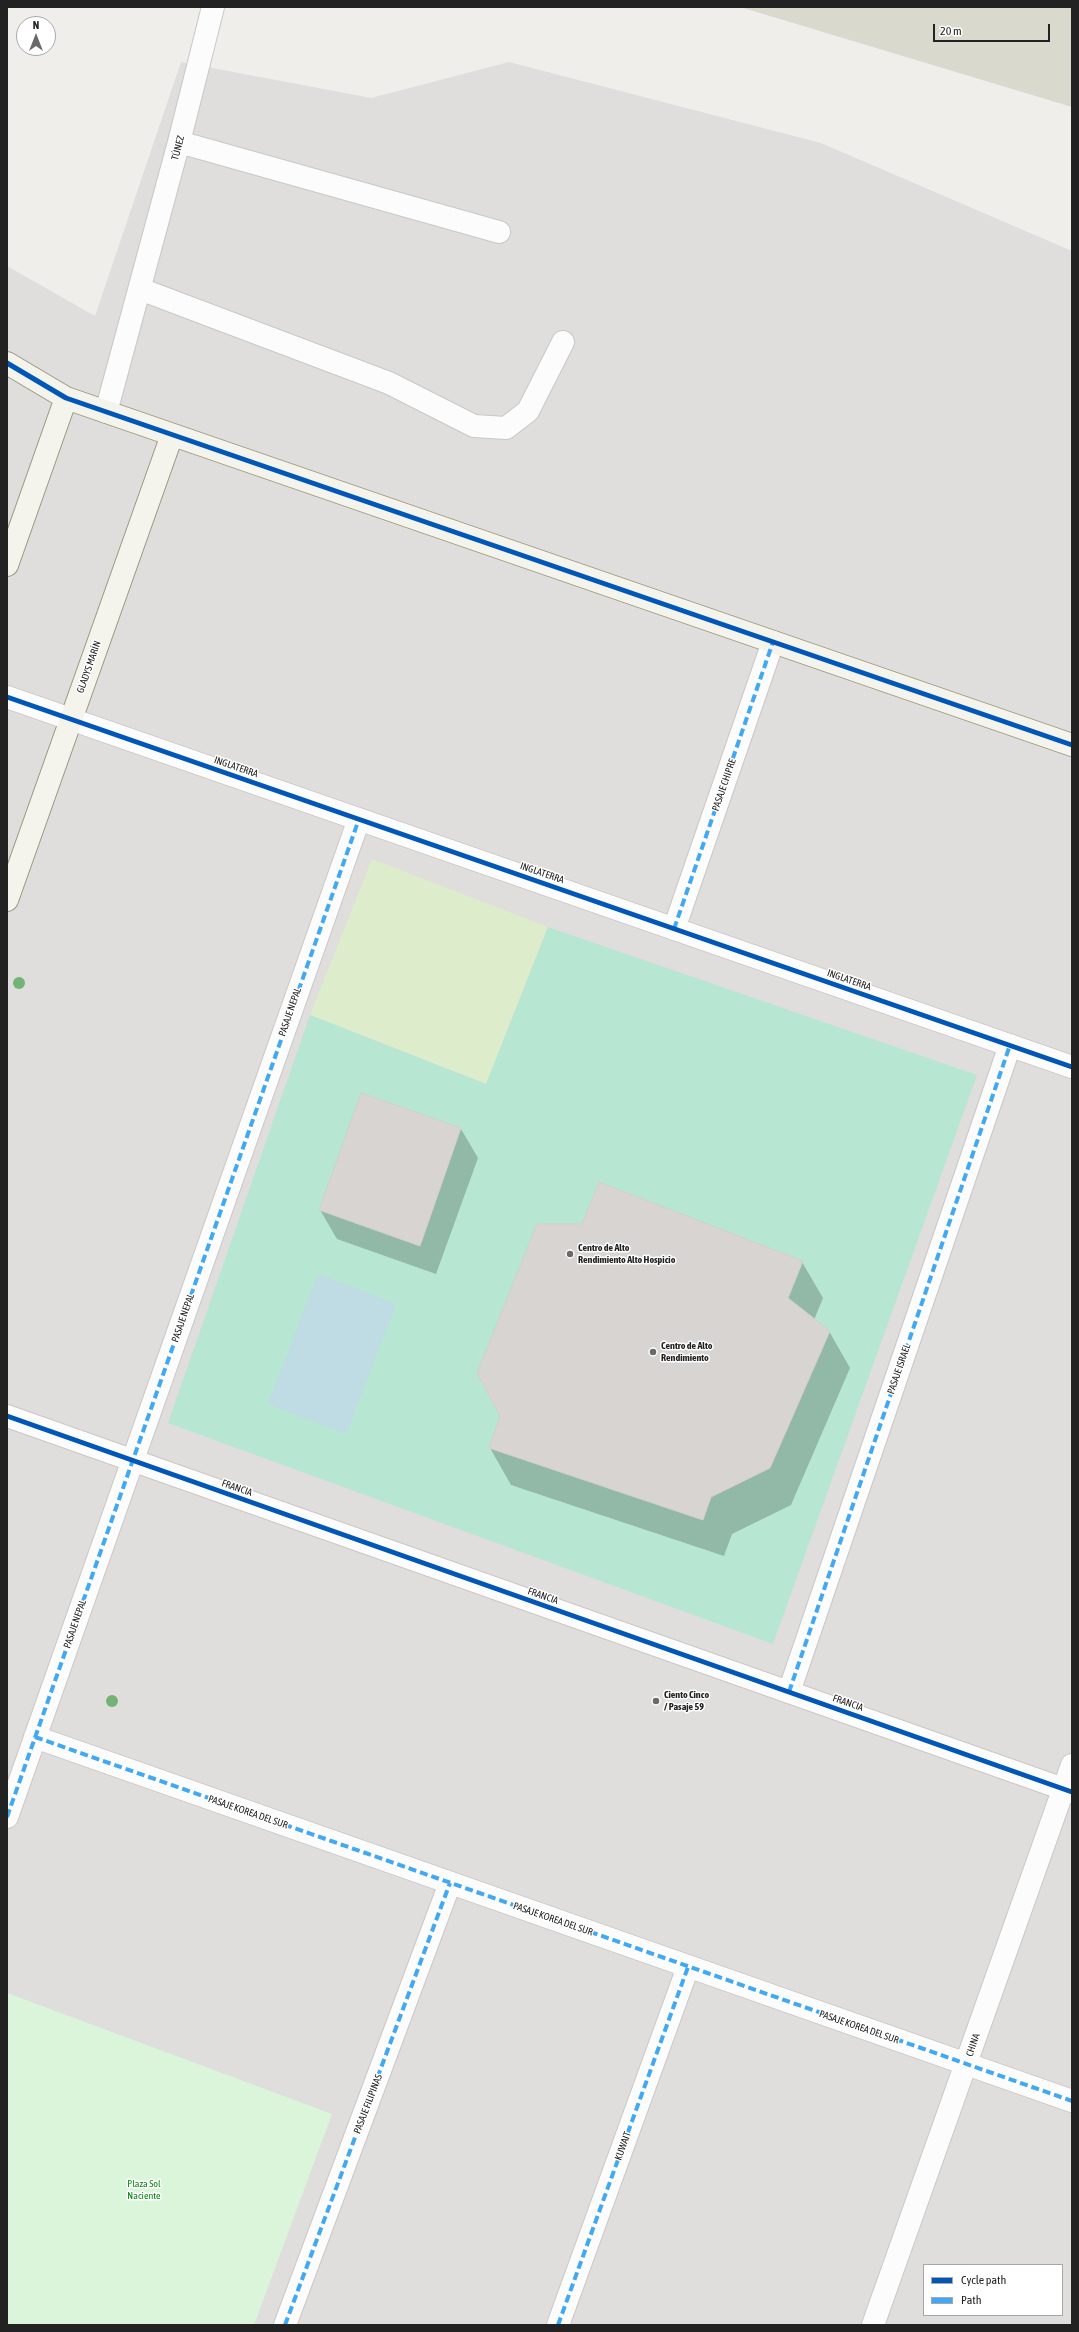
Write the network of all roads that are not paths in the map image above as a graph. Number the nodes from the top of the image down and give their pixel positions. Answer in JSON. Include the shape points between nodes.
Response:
{"nodes":[{"id":1,"x":213,"y":7,"type":"edge"},
{"id":2,"x":179,"y":142,"type":"junction"},
{"id":3,"x":499,"y":232,"type":"dead end"},
{"id":4,"x":140,"y":289,"type":"junction"},
{"id":5,"x":563,"y":342,"type":"dead end"},
{"id":6,"x":7,"y":363,"type":"edge"},
{"id":7,"x":66,"y":398,"type":"junction"},
{"id":8,"x":106,"y":412,"type":"junction"},
{"id":9,"x":172,"y":435,"type":"junction"},
{"id":10,"x":7,"y":565,"type":"edge"},
{"id":11,"x":773,"y":642,"type":"junction"},
{"id":12,"x":7,"y":697,"type":"edge"},
{"id":13,"x":71,"y":719,"type":"junction"},
{"id":14,"x":1072,"y":745,"type":"edge"},
{"id":15,"x":359,"y":819,"type":"junction"},
{"id":16,"x":7,"y":900,"type":"edge"},
{"id":17,"x":674,"y":929,"type":"junction"},
{"id":18,"x":1010,"y":1046,"type":"junction"},
{"id":19,"x":1072,"y":1067,"type":"edge"},
{"id":20,"x":7,"y":1416,"type":"edge"},
{"id":21,"x":132,"y":1460,"type":"junction"},
{"id":22,"x":789,"y":1692,"type":"junction"},
{"id":23,"x":35,"y":1737,"type":"junction"},
{"id":24,"x":1072,"y":1765,"type":"edge"},
{"id":25,"x":1068,"y":1791,"type":"edge"},
{"id":26,"x":7,"y":1817,"type":"edge"},
{"id":27,"x":450,"y":1883,"type":"junction"},
{"id":28,"x":688,"y":1967,"type":"junction"},
{"id":29,"x":966,"y":2064,"type":"junction"},
{"id":30,"x":1072,"y":2101,"type":"edge"},
{"id":31,"x":285,"y":2325,"type":"edge"},
{"id":32,"x":558,"y":2325,"type":"edge"},
{"id":33,"x":873,"y":2325,"type":"edge"}],
"edges":[{"from":1,"to":2,"type":"street","name":"TÚNEZ"},
{"from":2,"to":3,"type":"street"},
{"from":2,"to":4,"type":"street","name":"TÚNEZ"},
{"from":4,"to":5,"type":"street","via":[[389,383],[474,426],[506,428],[528,411]]},
{"from":4,"to":8,"type":"street","name":"TÚNEZ"},
{"from":6,"to":7,"type":"street"},
{"from":7,"to":8,"type":"street"},
{"from":7,"to":10,"type":"street"},
{"from":8,"to":9,"type":"street"},
{"from":9,"to":11,"type":"street"},
{"from":9,"to":13,"type":"street","name":"GLADYS MARÍN"},
{"from":11,"to":14,"type":"street"},
{"from":11,"to":17,"type":"street","name":"PASAJE CHIPRE"},
{"from":12,"to":13,"type":"street","name":"INGLATERRA"},
{"from":13,"to":15,"type":"street","name":"INGLATERRA"},
{"from":13,"to":16,"type":"street","name":"GLADYS MARÍN"},
{"from":15,"to":17,"type":"street","name":"INGLATERRA"},
{"from":15,"to":21,"type":"street","name":"PASAJE NEPAL"},
{"from":17,"to":18,"type":"street","name":"INGLATERRA"},
{"from":18,"to":19,"type":"street","name":"INGLATERRA"},
{"from":18,"to":22,"type":"street","name":"PASAJE ISRAEL"},
{"from":20,"to":21,"type":"street","name":"FRANCIA"},
{"from":21,"to":22,"type":"street","name":"FRANCIA"},
{"from":21,"to":23,"type":"street","name":"PASAJE NEPAL"},
{"from":22,"to":25,"type":"street","name":"FRANCIA"},
{"from":23,"to":26,"type":"street","name":"PASAJE NEPAL"},
{"from":23,"to":27,"type":"street","name":"PASAJE KOREA DEL SUR"},
{"from":24,"to":25,"type":"street","name":"CHINA"},
{"from":25,"to":29,"type":"street","name":"CHINA"},
{"from":27,"to":28,"type":"street","name":"PASAJE KOREA DEL SUR"},
{"from":27,"to":31,"type":"street","name":"PASAJE FILIPINAS"},
{"from":28,"to":29,"type":"street","name":"PASAJE KOREA DEL SUR"},
{"from":28,"to":32,"type":"street","name":"KUWAIT"},
{"from":29,"to":30,"type":"street","name":"PASAJE KOREA DEL SUR"},
{"from":29,"to":33,"type":"street","name":"CHINA"}]}
